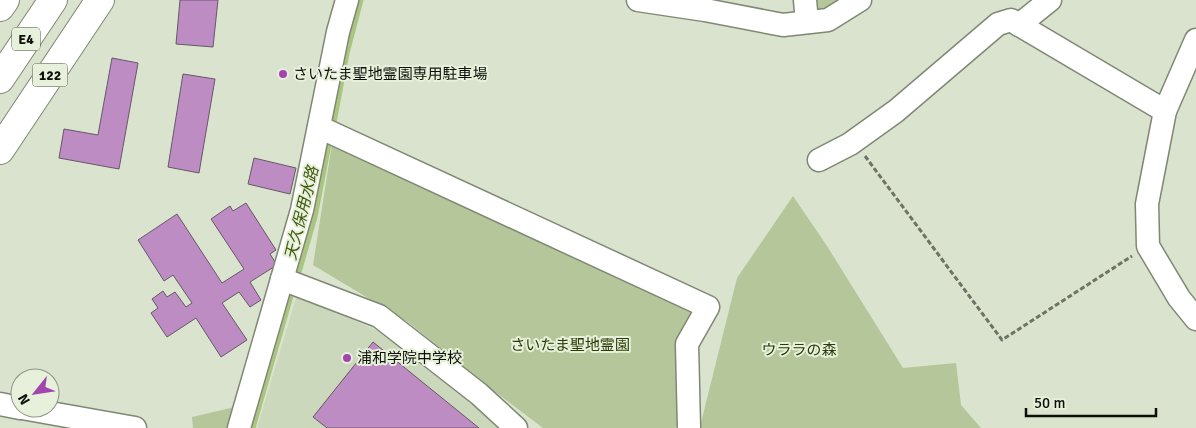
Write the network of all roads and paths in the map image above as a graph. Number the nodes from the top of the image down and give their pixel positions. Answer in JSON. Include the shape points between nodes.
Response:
{"nodes":[{"id":1,"x":5,"y":0,"type":"edge"},
{"id":2,"x":53,"y":0,"type":"edge"},
{"id":3,"x":100,"y":0,"type":"edge"},
{"id":4,"x":347,"y":0,"type":"edge"},
{"id":5,"x":638,"y":0,"type":"edge"},
{"id":6,"x":805,"y":0,"type":"edge"},
{"id":7,"x":860,"y":0,"type":"edge"},
{"id":8,"x":1050,"y":0,"type":"edge"},
{"id":9,"x":0,"y":7,"type":"edge"},
{"id":10,"x":807,"y":22,"type":"junction"},
{"id":11,"x":1019,"y":25,"type":"junction"},
{"id":12,"x":1194,"y":52,"type":"edge"},
{"id":13,"x":0,"y":79,"type":"edge"},
{"id":14,"x":1165,"y":110,"type":"junction"},
{"id":15,"x":319,"y":127,"type":"junction"},
{"id":16,"x":854,"y":141,"type":"junction"},
{"id":17,"x":0,"y":150,"type":"edge"},
{"id":18,"x":819,"y":160,"type":"dead end"},
{"id":19,"x":1148,"y":246,"type":"junction"},
{"id":20,"x":282,"y":279,"type":"junction"},
{"id":21,"x":1196,"y":319,"type":"edge"},
{"id":22,"x":60,"y":415,"type":"edge"},
{"id":23,"x":135,"y":428,"type":"edge"},
{"id":24,"x":239,"y":428,"type":"edge"},
{"id":25,"x":516,"y":428,"type":"edge"},
{"id":26,"x":690,"y":428,"type":"edge"}],
"edges":[{"from":1,"to":9,"type":"highway"},
{"from":2,"to":13,"type":"highway","number":"E4"},
{"from":3,"to":17,"type":"highway","number":"122"},
{"from":4,"to":15,"type":"street"},
{"from":5,"to":10,"type":"street","via":[[783,25]]},
{"from":6,"to":10,"type":"street"},
{"from":7,"to":10,"type":"street","via":[[828,20]]},
{"from":8,"to":11,"type":"street"},
{"from":11,"to":14,"type":"street"},
{"from":11,"to":16,"type":"street","via":[[1011,20],[998,24],[896,111]]},
{"from":12,"to":14,"type":"street"},
{"from":14,"to":19,"type":"street","via":[[1147,204]]},
{"from":15,"to":20,"type":"street","via":[[302,210]]},
{"from":15,"to":26,"type":"street","via":[[708,307],[687,344]]},
{"from":16,"to":18,"type":"street"},
{"from":16,"to":19,"type":"path","via":[[1002,340]]},
{"from":19,"to":21,"type":"street","via":[[1179,298]]},
{"from":20,"to":24,"type":"street"},
{"from":20,"to":25,"type":"street","via":[[379,316],[479,394]]},
{"from":22,"to":23,"type":"street"}]}
